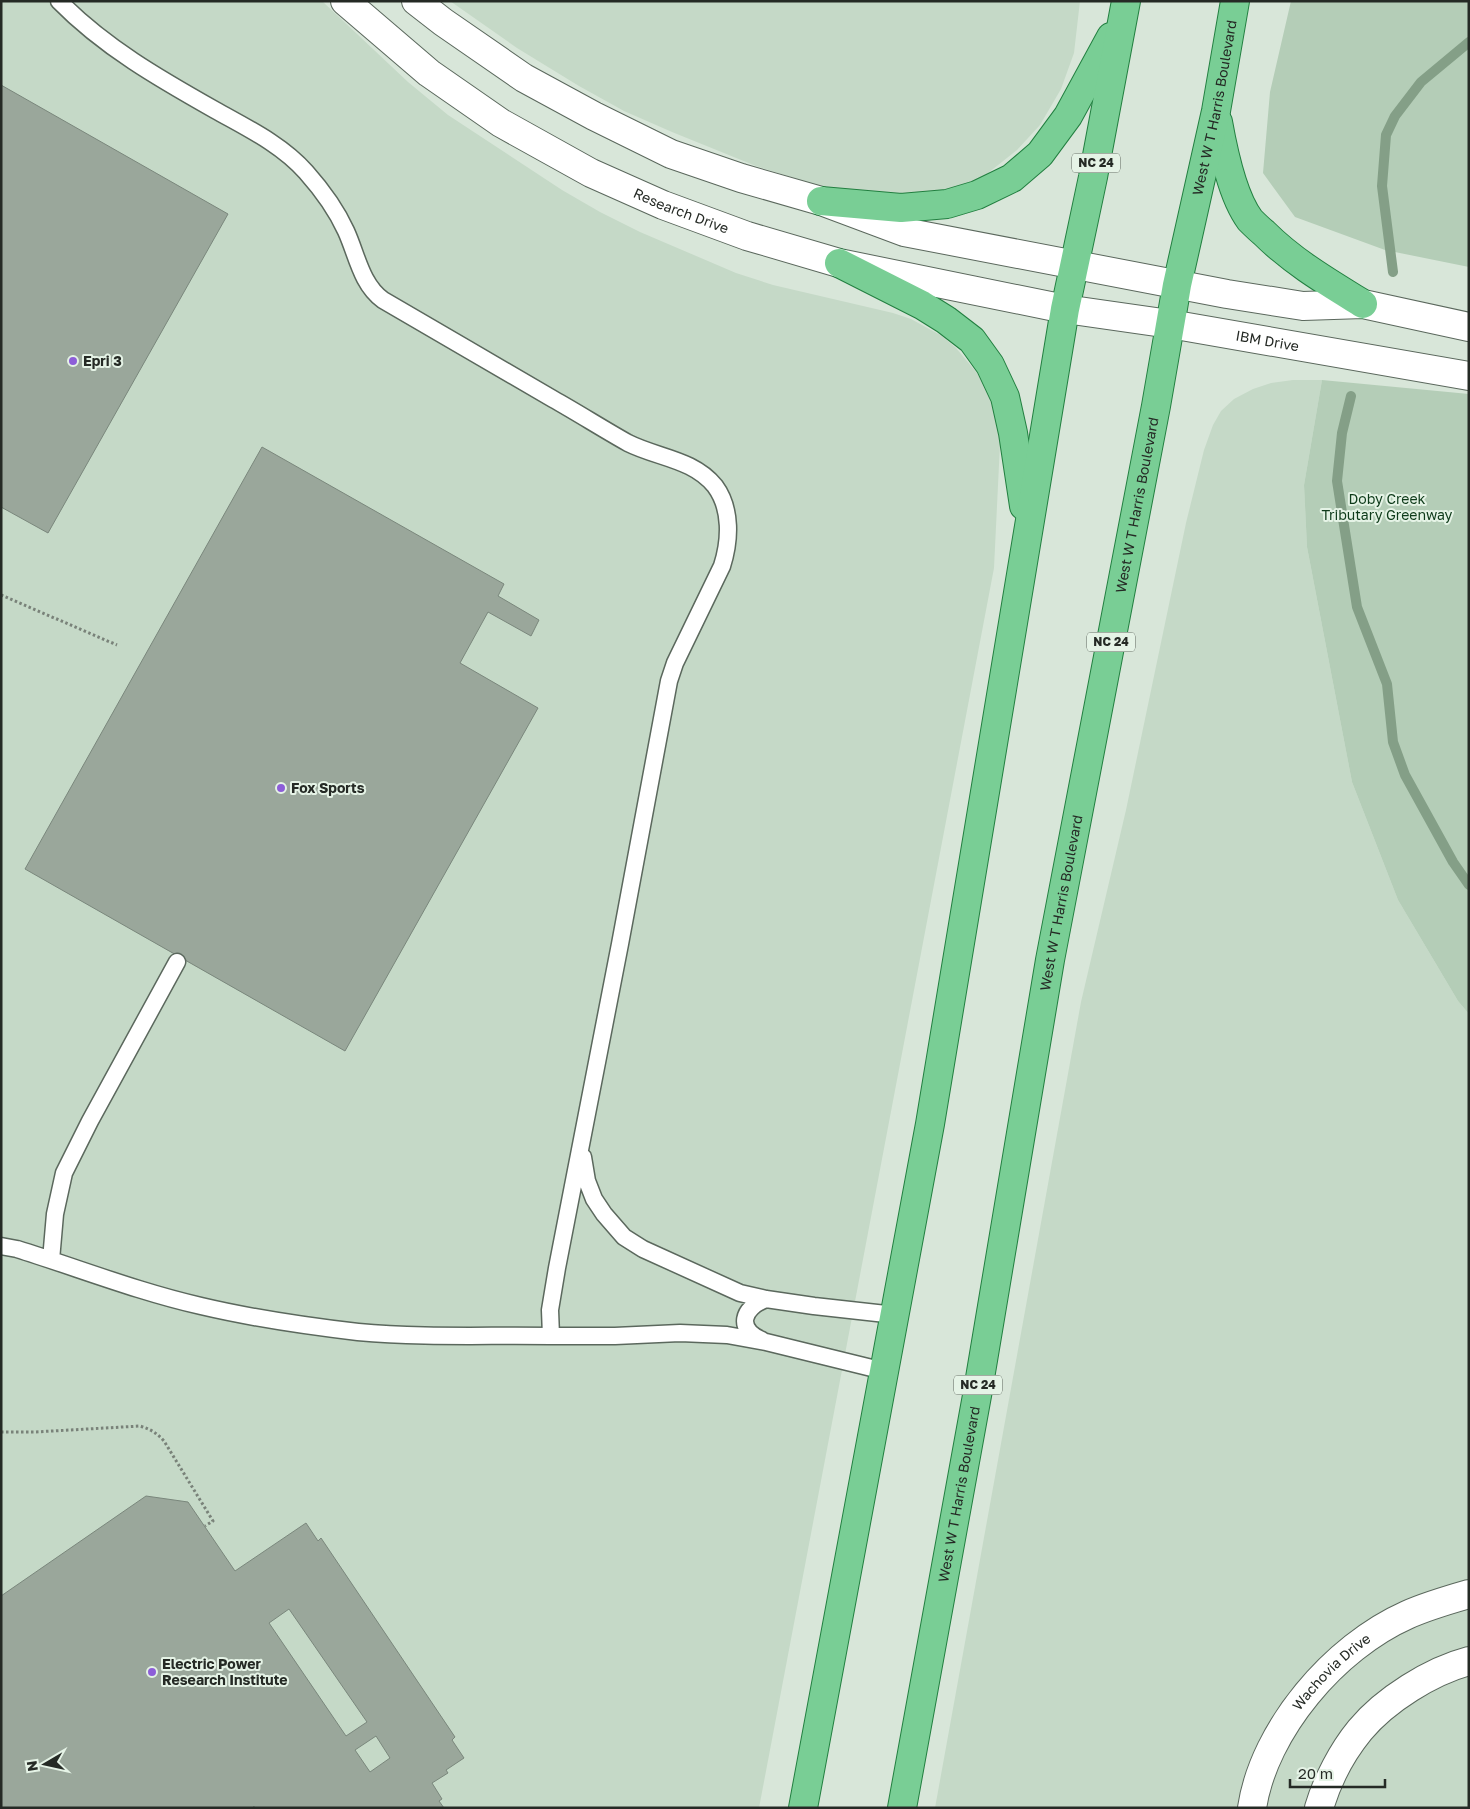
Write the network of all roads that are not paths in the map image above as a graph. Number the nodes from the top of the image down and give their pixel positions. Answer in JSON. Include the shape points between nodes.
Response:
{"nodes":[{"id":1,"x":60,"y":1,"type":"edge"},
{"id":2,"x":345,"y":1,"type":"edge"},
{"id":3,"x":416,"y":1,"type":"edge"},
{"id":4,"x":1235,"y":1,"type":"edge"},
{"id":5,"x":1124,"y":9,"type":"edge"},
{"id":6,"x":1216,"y":111,"type":"junction"},
{"id":7,"x":821,"y":201,"type":"junction"},
{"id":8,"x":839,"y":263,"type":"junction"},
{"id":9,"x":1074,"y":263,"type":"junction"},
{"id":10,"x":1177,"y":285,"type":"junction"},
{"id":11,"x":1364,"y":304,"type":"junction"},
{"id":12,"x":1065,"y":309,"type":"junction"},
{"id":13,"x":1170,"y":324,"type":"junction"},
{"id":14,"x":1469,"y":327,"type":"edge"},
{"id":15,"x":1469,"y":376,"type":"edge"},
{"id":16,"x":1028,"y":531,"type":"junction"},
{"id":17,"x":177,"y":962,"type":"dead end"},
{"id":18,"x":582,"y":1144,"type":"junction"},
{"id":19,"x":1,"y":1246,"type":"edge"},
{"id":20,"x":51,"y":1260,"type":"junction"},
{"id":21,"x":766,"y":1299,"type":"junction"},
{"id":22,"x":895,"y":1315,"type":"junction"},
{"id":23,"x":550,"y":1336,"type":"junction"},
{"id":24,"x":766,"y":1342,"type":"junction"},
{"id":25,"x":884,"y":1371,"type":"junction"},
{"id":26,"x":1469,"y":1594,"type":"edge"},
{"id":27,"x":1469,"y":1661,"type":"edge"},
{"id":28,"x":803,"y":1808,"type":"edge"},
{"id":29,"x":902,"y":1808,"type":"edge"},
{"id":30,"x":1252,"y":1808,"type":"edge"},
{"id":31,"x":1319,"y":1808,"type":"edge"}],
"edges":[{"from":1,"to":18,"type":"lane","via":[[136,64],[289,155],[322,190],[337,212],[373,293],[629,443],[684,462],[716,488],[728,532],[727,550],[669,681]]},
{"from":2,"to":8,"type":"street","name":"Research Drive","via":[[429,73],[501,123],[591,173],[663,205],[747,236]]},
{"from":3,"to":7,"type":"street","via":[[524,78],[594,116],[671,154]]},
{"from":4,"to":6,"type":"main road","name":"West W T Harris Boulevard","number":"NC 24"},
{"from":5,"to":7,"type":"main road","via":[[1068,116],[1040,154],[1012,178],[978,195],[947,204],[900,208]]},
{"from":5,"to":9,"type":"main road","number":"NC 24"},
{"from":6,"to":10,"type":"main road","name":"West W T Harris Boulevard","number":"NC 24"},
{"from":6,"to":11,"type":"main road","via":[[1224,157],[1250,219],[1279,248]]},
{"from":7,"to":9,"type":"street","via":[[904,232]]},
{"from":8,"to":12,"type":"street","name":"Research Drive"},
{"from":8,"to":16,"type":"main road","via":[[946,320],[972,340],[990,365],[1005,397]]},
{"from":9,"to":10,"type":"street"},
{"from":9,"to":12,"type":"main road","number":"NC 24"},
{"from":10,"to":11,"type":"street","via":[[1303,306]]},
{"from":10,"to":13,"type":"main road","name":"West W T Harris Boulevard","number":"NC 24"},
{"from":11,"to":14,"type":"street"},
{"from":12,"to":13,"type":"street","name":"IBM Drive"},
{"from":12,"to":16,"type":"main road","number":"NC 24"},
{"from":13,"to":15,"type":"street","name":"IBM Drive"},
{"from":13,"to":29,"type":"main road","name":"West W T Harris Boulevard","number":"NC 24","via":[[1050,960],[978,1390]]},
{"from":16,"to":22,"type":"main road","number":"NC 24","via":[[930,1124]]},
{"from":17,"to":20,"type":"lane","via":[[64,1172],[55,1214]]},
{"from":18,"to":21,"type":"lane","via":[[584,1168],[594,1198],[624,1237],[643,1250],[714,1282]]},
{"from":18,"to":23,"type":"lane","via":[[550,1310]]},
{"from":19,"to":20,"type":"lane"},
{"from":20,"to":23,"type":"lane","via":[[176,1300],[294,1323],[407,1335]]},
{"from":21,"to":22,"type":"lane"},
{"from":21,"to":24,"type":"lane","via":[[752,1305],[745,1316],[748,1329]]},
{"from":22,"to":25,"type":"main road","number":"NC 24"},
{"from":23,"to":24,"type":"lane","via":[[727,1335]]},
{"from":24,"to":25,"type":"lane"},
{"from":25,"to":28,"type":"main road","number":"NC 24"},
{"from":26,"to":30,"type":"street","name":"Wachovia Drive","via":[[1406,1615],[1361,1643],[1324,1675],[1278,1737],[1260,1777]]},
{"from":27,"to":31,"type":"street","via":[[1440,1670],[1423,1680],[1398,1696],[1360,1729],[1339,1762]]}]}
